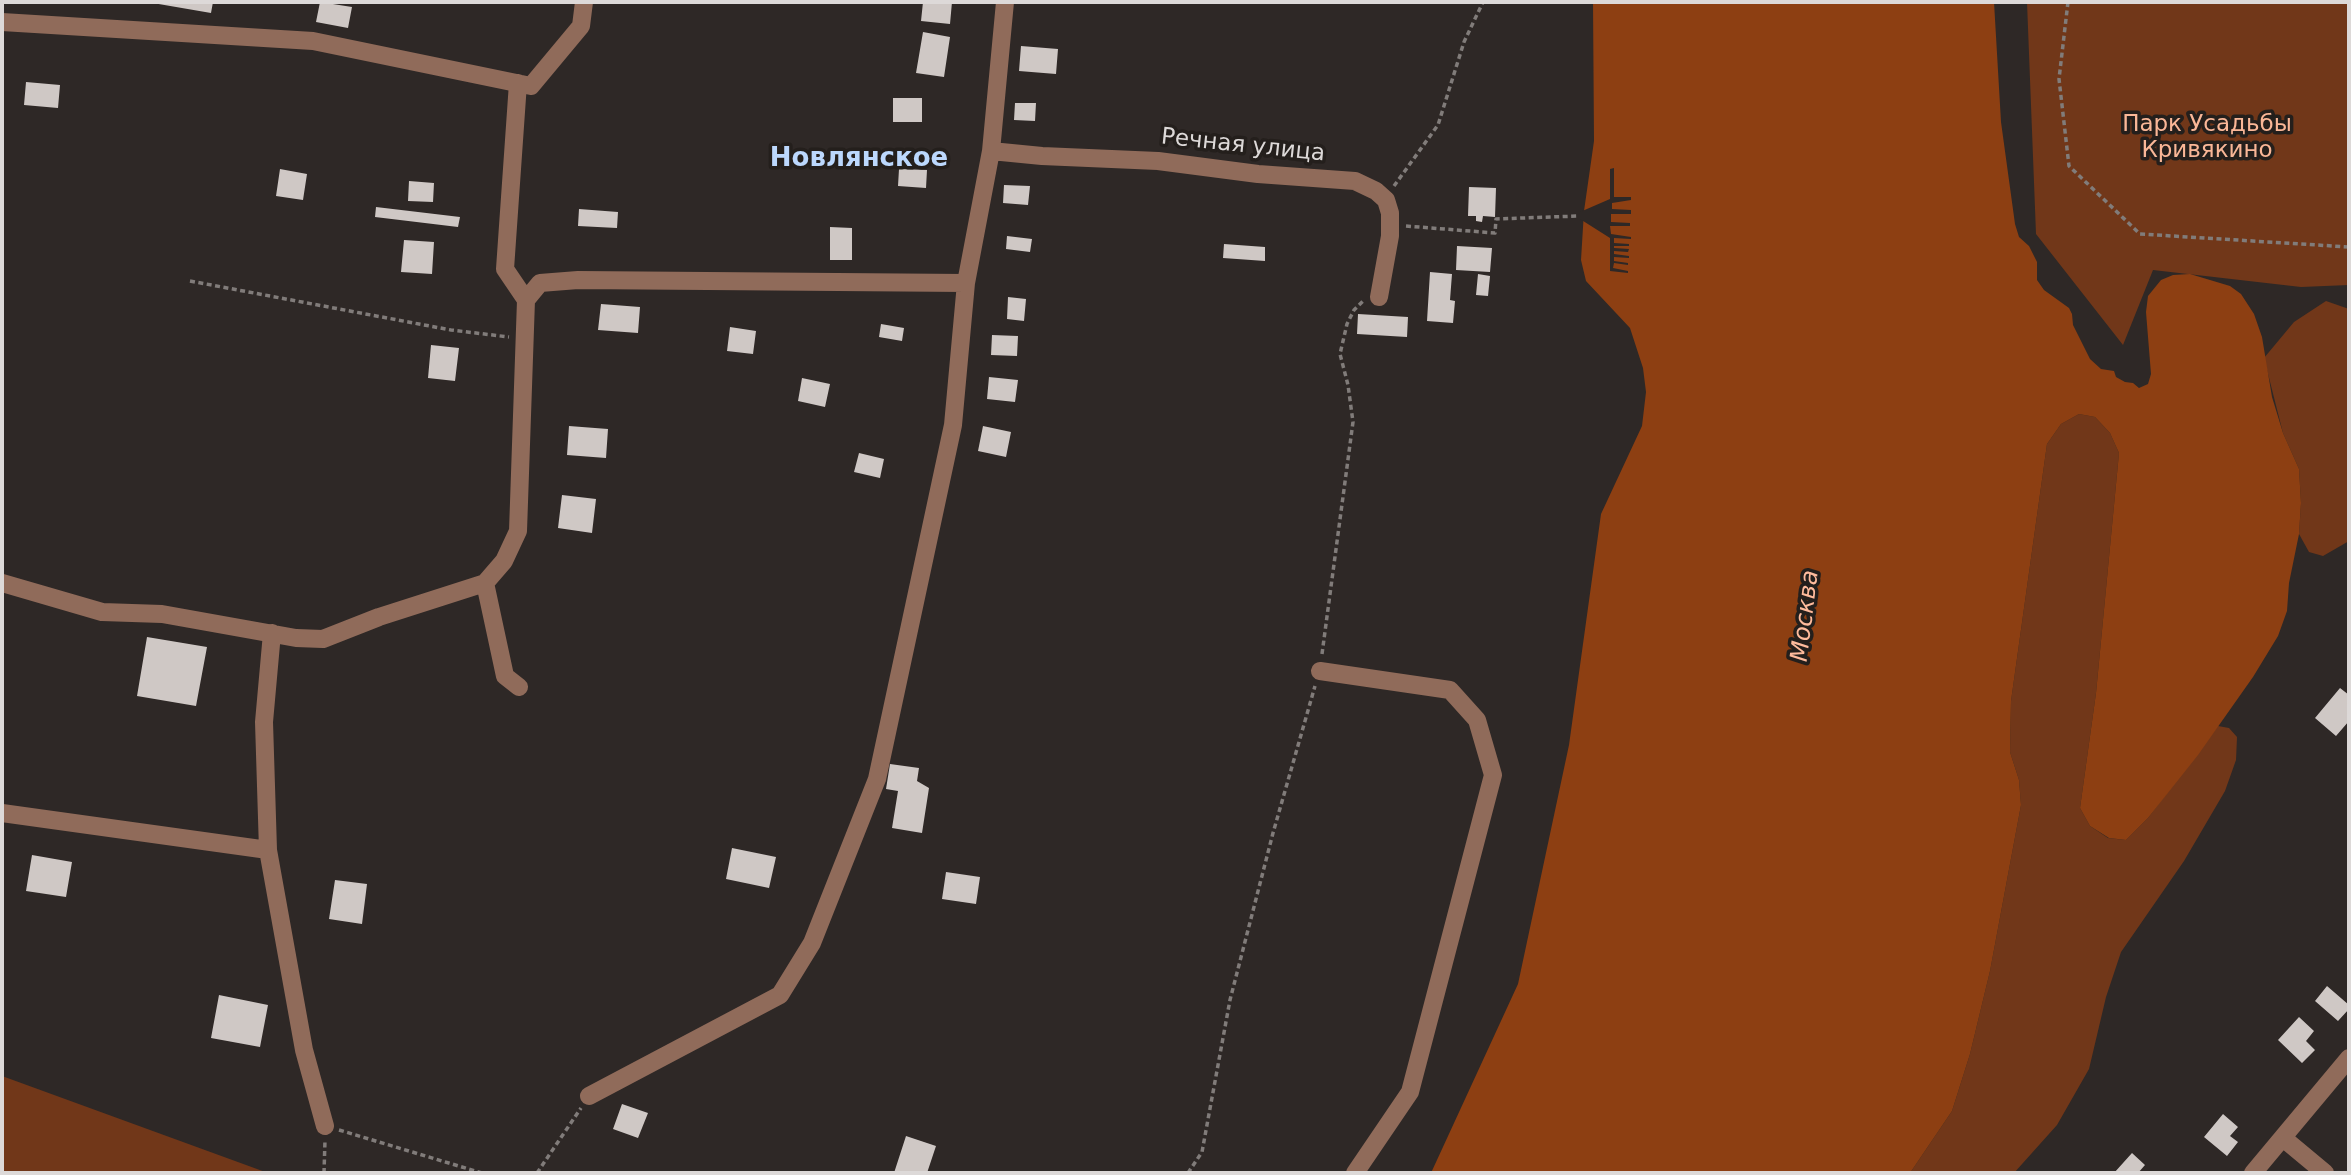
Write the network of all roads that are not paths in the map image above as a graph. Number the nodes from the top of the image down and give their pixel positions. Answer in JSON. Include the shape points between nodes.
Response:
{"nodes":[{"id":1,"x":584,"y":2,"type":"edge"},
{"id":2,"x":1005,"y":2,"type":"edge"},
{"id":3,"x":2,"y":22,"type":"edge"},
{"id":4,"x":518,"y":83,"type":"junction"},
{"id":5,"x":991,"y":150,"type":"junction"},
{"id":6,"x":966,"y":283,"type":"junction"},
{"id":7,"x":1380,"y":291,"type":"road end"},
{"id":8,"x":526,"y":300,"type":"junction"},
{"id":9,"x":2,"y":583,"type":"edge"},
{"id":10,"x":485,"y":583,"type":"junction"},
{"id":11,"x":272,"y":634,"type":"junction"},
{"id":12,"x":1320,"y":671,"type":"road end"},
{"id":13,"x":519,"y":687,"type":"dead end"},
{"id":14,"x":2,"y":813,"type":"edge"},
{"id":15,"x":268,"y":850,"type":"junction"},
{"id":16,"x":2349,"y":1058,"type":"edge"},
{"id":17,"x":589,"y":1096,"type":"road end"},
{"id":18,"x":325,"y":1126,"type":"road end"},
{"id":19,"x":2283,"y":1138,"type":"junction"},
{"id":20,"x":1354,"y":1173,"type":"edge"},
{"id":21,"x":2253,"y":1173,"type":"edge"},
{"id":22,"x":2325,"y":1173,"type":"edge"}],
"edges":[{"from":1,"to":4,"type":"street","via":[[580,26],[531,86]]},
{"from":2,"to":5,"type":"street"},
{"from":3,"to":4,"type":"street","via":[[313,41]]},
{"from":4,"to":8,"type":"street","via":[[505,269]]},
{"from":5,"to":6,"type":"street"},
{"from":5,"to":7,"type":"street","name":"Речная улица","via":[[1355,181],[1386,200],[1390,213]]},
{"from":6,"to":8,"type":"street","via":[[578,280],[540,283]]},
{"from":6,"to":17,"type":"street","via":[[953,425],[877,779],[812,943],[780,995]]},
{"from":8,"to":10,"type":"street","via":[[518,531],[504,561]]},
{"from":9,"to":11,"type":"street","via":[[102,612],[162,614]]},
{"from":10,"to":11,"type":"street","via":[[323,639]]},
{"from":10,"to":13,"type":"street","via":[[505,676]]},
{"from":11,"to":15,"type":"street","via":[[264,722]]},
{"from":12,"to":20,"type":"street","via":[[1450,690],[1477,720],[1493,775],[1410,1092]]},
{"from":14,"to":15,"type":"street"},
{"from":15,"to":18,"type":"street","via":[[304,1050]]},
{"from":16,"to":19,"type":"street"},
{"from":19,"to":21,"type":"street"},
{"from":19,"to":22,"type":"street"}]}
